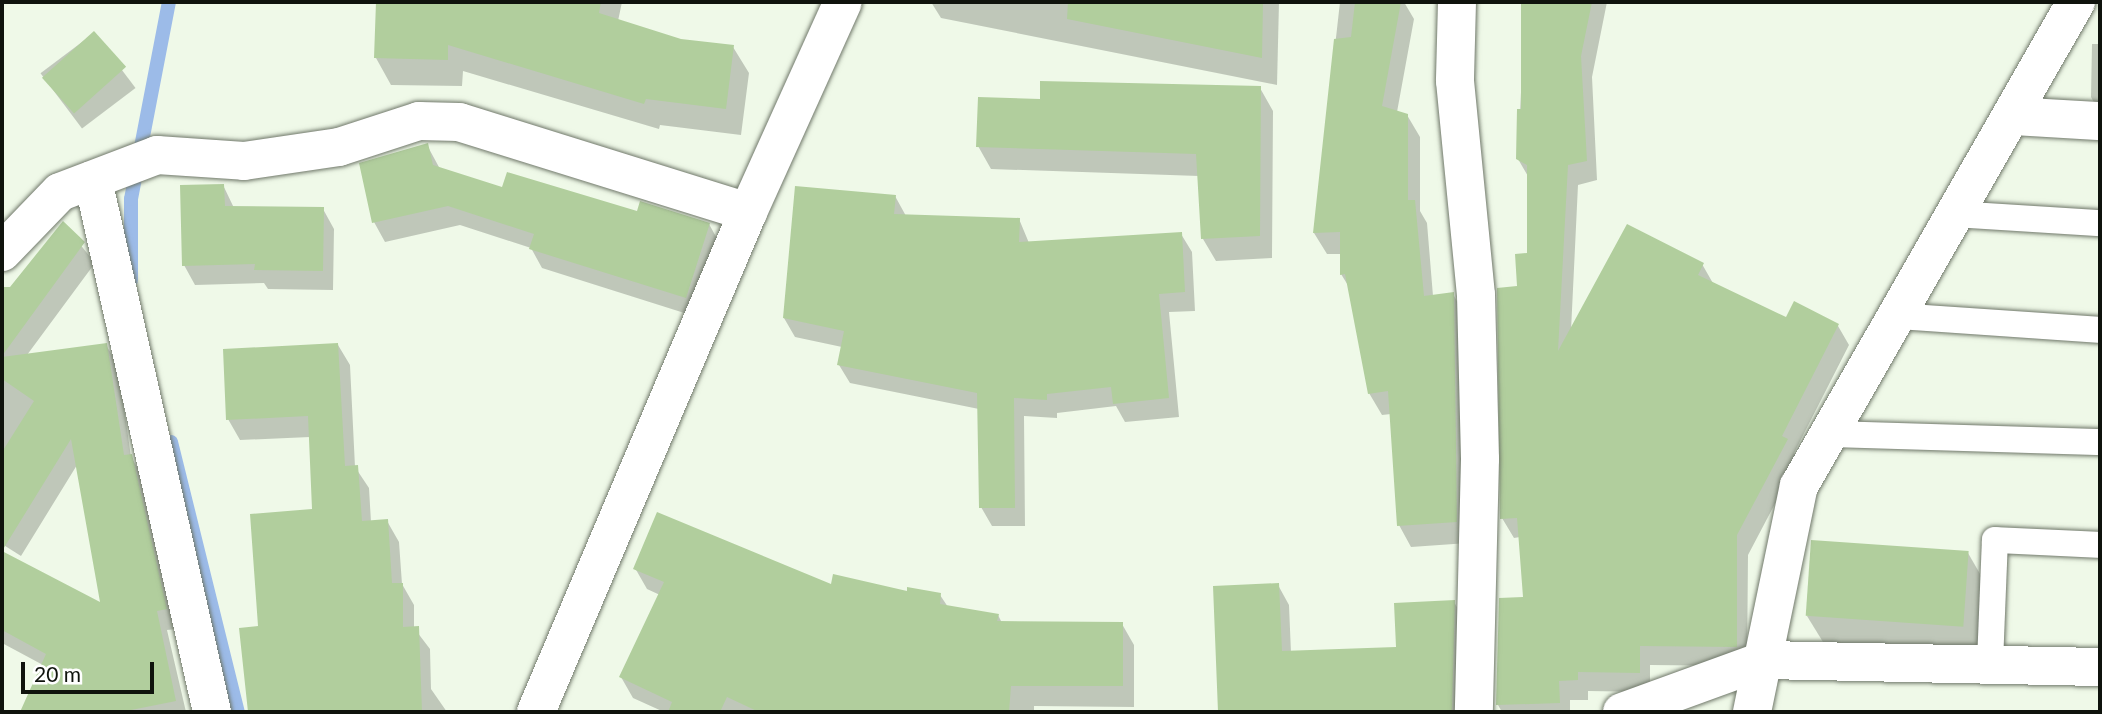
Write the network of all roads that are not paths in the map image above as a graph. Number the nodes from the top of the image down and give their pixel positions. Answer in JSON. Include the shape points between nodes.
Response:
{"nodes":[{"id":1,"x":843,"y":2,"type":"edge"},
{"id":2,"x":1457,"y":2,"type":"edge"},
{"id":3,"x":2083,"y":7,"type":"edge"},
{"id":4,"x":2012,"y":116,"type":"junction"},
{"id":5,"x":2100,"y":121,"type":"edge"},
{"id":6,"x":93,"y":180,"type":"junction"},
{"id":7,"x":748,"y":212,"type":"junction"},
{"id":8,"x":1955,"y":214,"type":"junction"},
{"id":9,"x":2100,"y":223,"type":"edge"},
{"id":10,"x":2,"y":252,"type":"edge"},
{"id":11,"x":1896,"y":316,"type":"junction"},
{"id":12,"x":2100,"y":330,"type":"edge"},
{"id":13,"x":1828,"y":434,"type":"junction"},
{"id":14,"x":2100,"y":442,"type":"edge"},
{"id":15,"x":2100,"y":545,"type":"edge"},
{"id":16,"x":1765,"y":660,"type":"junction"},
{"id":17,"x":1990,"y":663,"type":"junction"},
{"id":18,"x":2100,"y":667,"type":"edge"},
{"id":19,"x":212,"y":712,"type":"edge"},
{"id":20,"x":536,"y":712,"type":"edge"},
{"id":21,"x":1474,"y":712,"type":"edge"},
{"id":22,"x":1622,"y":712,"type":"edge"},
{"id":23,"x":1752,"y":712,"type":"edge"}],
"edges":[{"from":1,"to":7,"type":"street"},
{"from":2,"to":21,"type":"street","via":[[1455,81],[1476,308],[1480,459]]},
{"from":3,"to":4,"type":"street"},
{"from":4,"to":5,"type":"street"},
{"from":4,"to":8,"type":"street"},
{"from":6,"to":7,"type":"street","via":[[157,155],[244,161],[339,146],[419,121],[459,122]]},
{"from":6,"to":10,"type":"street","via":[[60,192]]},
{"from":6,"to":19,"type":"street"},
{"from":7,"to":20,"type":"street"},
{"from":8,"to":9,"type":"lane"},
{"from":8,"to":11,"type":"street"},
{"from":11,"to":12,"type":"lane"},
{"from":11,"to":13,"type":"street"},
{"from":13,"to":14,"type":"lane"},
{"from":13,"to":16,"type":"street","via":[[1800,486]]},
{"from":15,"to":17,"type":"lane","via":[[1995,540]]},
{"from":16,"to":17,"type":"street"},
{"from":16,"to":22,"type":"street"},
{"from":16,"to":23,"type":"street"},
{"from":17,"to":18,"type":"street"}]}
